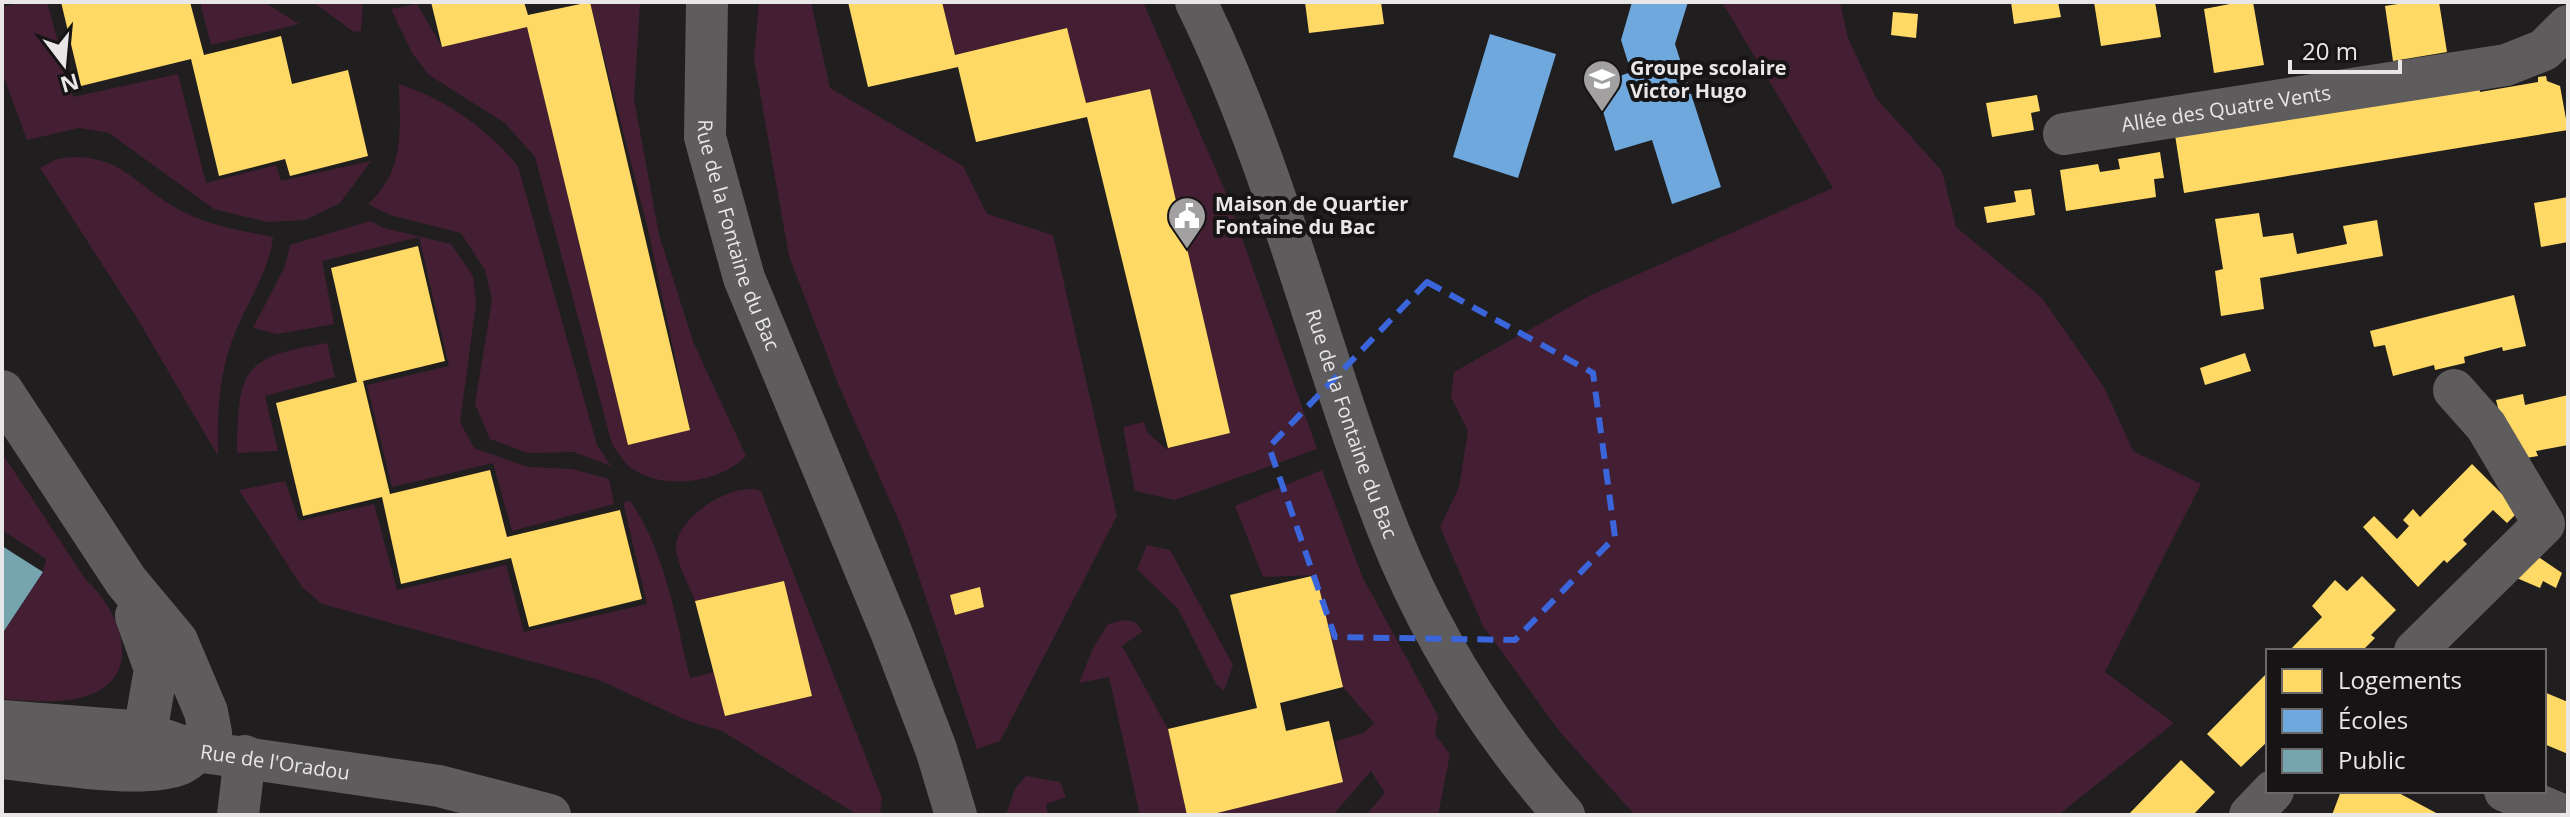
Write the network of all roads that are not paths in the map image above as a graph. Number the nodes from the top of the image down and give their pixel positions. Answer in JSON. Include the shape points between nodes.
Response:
{"nodes":[{"id":1,"x":707,"y":2,"type":"edge"},
{"id":2,"x":1196,"y":2,"type":"edge"},
{"id":3,"x":2555,"y":2,"type":"edge"},
{"id":4,"x":2568,"y":15,"type":"edge"},
{"id":5,"x":2568,"y":26,"type":"edge"},
{"id":6,"x":2064,"y":134,"type":"dead end"},
{"id":7,"x":2454,"y":390,"type":"dead end"},
{"id":8,"x":2,"y":392,"type":"edge"},
{"id":9,"x":2556,"y":528,"type":"edge"},
{"id":10,"x":127,"y":583,"type":"junction"},
{"id":11,"x":2417,"y":649,"type":"edge"},
{"id":12,"x":2,"y":722,"type":"edge"},
{"id":13,"x":145,"y":733,"type":"junction"},
{"id":14,"x":196,"y":751,"type":"junction"},
{"id":15,"x":245,"y":756,"type":"junction"},
{"id":16,"x":2,"y":757,"type":"edge"},
{"id":17,"x":2271,"y":793,"type":"edge"},
{"id":18,"x":2510,"y":793,"type":"edge"},
{"id":19,"x":238,"y":815,"type":"edge"},
{"id":20,"x":550,"y":815,"type":"edge"},
{"id":21,"x":956,"y":815,"type":"edge"},
{"id":22,"x":1564,"y":815,"type":"edge"},
{"id":23,"x":2250,"y":815,"type":"edge"},
{"id":24,"x":2562,"y":815,"type":"edge"}],
"edges":[{"from":1,"to":21,"type":"street","name":"Rue de la Fontaine du Bac","via":[[705,137],[744,278],[892,634]]},
{"from":2,"to":22,"type":"street","name":"Rue de la Fontaine du Bac","via":[[1256,146],[1389,532],[1429,618],[1483,710]]},
{"from":3,"to":4,"type":"street"},
{"from":5,"to":6,"type":"street","name":"Allée des Quatre Vents","via":[[2544,50],[2506,65]]},
{"from":7,"to":9,"type":"street","via":[[2486,426]]},
{"from":8,"to":10,"type":"main road"},
{"from":9,"to":11,"type":"street"},
{"from":10,"to":13,"type":"main road","via":[[156,669]]},
{"from":10,"to":14,"type":"main road","via":[[176,641],[206,712],[210,733]]},
{"from":12,"to":13,"type":"main road"},
{"from":13,"to":14,"type":"street"},
{"from":14,"to":15,"type":"street","name":"Rue de l'Oradou"},
{"from":14,"to":16,"type":"main road","name":"Rue de l'Oradou","via":[[180,763],[150,770]]},
{"from":15,"to":19,"type":"street"},
{"from":15,"to":20,"type":"street","name":"Rue de l'Oradou","via":[[439,786]]},
{"from":17,"to":23,"type":"street"},
{"from":18,"to":24,"type":"street"}]}
